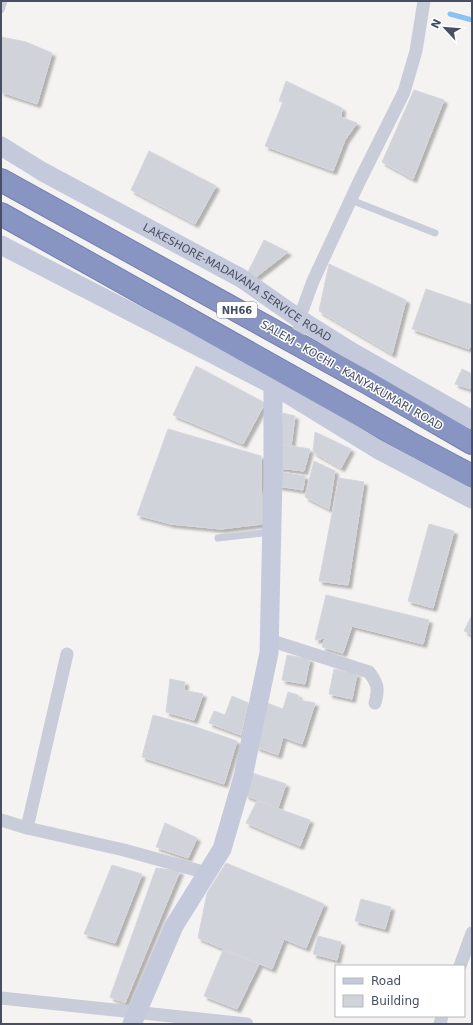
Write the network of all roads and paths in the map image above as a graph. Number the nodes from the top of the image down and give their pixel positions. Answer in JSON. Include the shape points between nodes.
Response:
{"nodes":[{"id":1,"x":4,"y":1,"type":"edge"},
{"id":2,"x":424,"y":1,"type":"edge"},
{"id":3,"x":1,"y":10,"type":"edge"},
{"id":4,"x":1,"y":146,"type":"edge"},
{"id":5,"x":1,"y":180,"type":"edge"},
{"id":6,"x":351,"y":200,"type":"junction"},
{"id":7,"x":1,"y":214,"type":"edge"},
{"id":8,"x":435,"y":233,"type":"dead end"},
{"id":9,"x":1,"y":245,"type":"edge"},
{"id":10,"x":301,"y":320,"type":"junction"},
{"id":11,"x":297,"y":343,"type":"junction"},
{"id":12,"x":273,"y":385,"type":"junction"},
{"id":13,"x":472,"y":420,"type":"edge"},
{"id":14,"x":472,"y":443,"type":"edge"},
{"id":15,"x":472,"y":476,"type":"edge"},
{"id":16,"x":472,"y":500,"type":"edge"},
{"id":17,"x":272,"y":532,"type":"junction"},
{"id":18,"x":218,"y":538,"type":"dead end"},
{"id":19,"x":269,"y":640,"type":"junction"},
{"id":20,"x":67,"y":654,"type":"dead end"},
{"id":21,"x":375,"y":703,"type":"dead end"},
{"id":22,"x":1,"y":820,"type":"edge"},
{"id":23,"x":27,"y":828,"type":"junction"},
{"id":24,"x":207,"y":873,"type":"junction"},
{"id":25,"x":472,"y":933,"type":"edge"},
{"id":26,"x":460,"y":965,"type":"edge"},
{"id":27,"x":1,"y":998,"type":"edge"},
{"id":28,"x":135,"y":1018,"type":"edge"},
{"id":29,"x":247,"y":1024,"type":"edge"}],
"edges":[{"from":1,"to":3,"type":"lane"},
{"from":2,"to":6,"type":"street","via":[[416,51],[404,92]]},
{"from":4,"to":10,"type":"street","name":"LAKESHORE-MADAVANA SERVICE ROAD","via":[[43,172],[241,278]]},
{"from":5,"to":11,"type":"highway","name":"SALEM - KOCHI - KANYAKUMARI ROAD","number":"NH66"},
{"from":6,"to":8,"type":"lane"},
{"from":6,"to":10,"type":"street","via":[[312,281]]},
{"from":7,"to":15,"type":"highway","number":"NH66"},
{"from":9,"to":12,"type":"street"},
{"from":10,"to":11,"type":"street"},
{"from":10,"to":13,"type":"street","name":"LAKESHORE-MADAVANA SERVICE ROAD","via":[[358,356]]},
{"from":11,"to":14,"type":"highway","name":"SALEM - KOCHI - KANYAKUMARI ROAD","number":"NH66"},
{"from":12,"to":16,"type":"street","via":[[377,449]]},
{"from":12,"to":17,"type":"street"},
{"from":17,"to":18,"type":"lane"},
{"from":17,"to":19,"type":"street"},
{"from":19,"to":21,"type":"street","via":[[369,672],[376,682],[378,692]]},
{"from":19,"to":24,"type":"street","via":[[269,653],[243,777],[222,849]]},
{"from":20,"to":23,"type":"street"},
{"from":22,"to":23,"type":"street"},
{"from":23,"to":24,"type":"street","via":[[124,850]]},
{"from":24,"to":28,"type":"street","via":[[174,926]]},
{"from":25,"to":26,"type":"street"},
{"from":27,"to":28,"type":"street"},
{"from":28,"to":29,"type":"street"}]}
